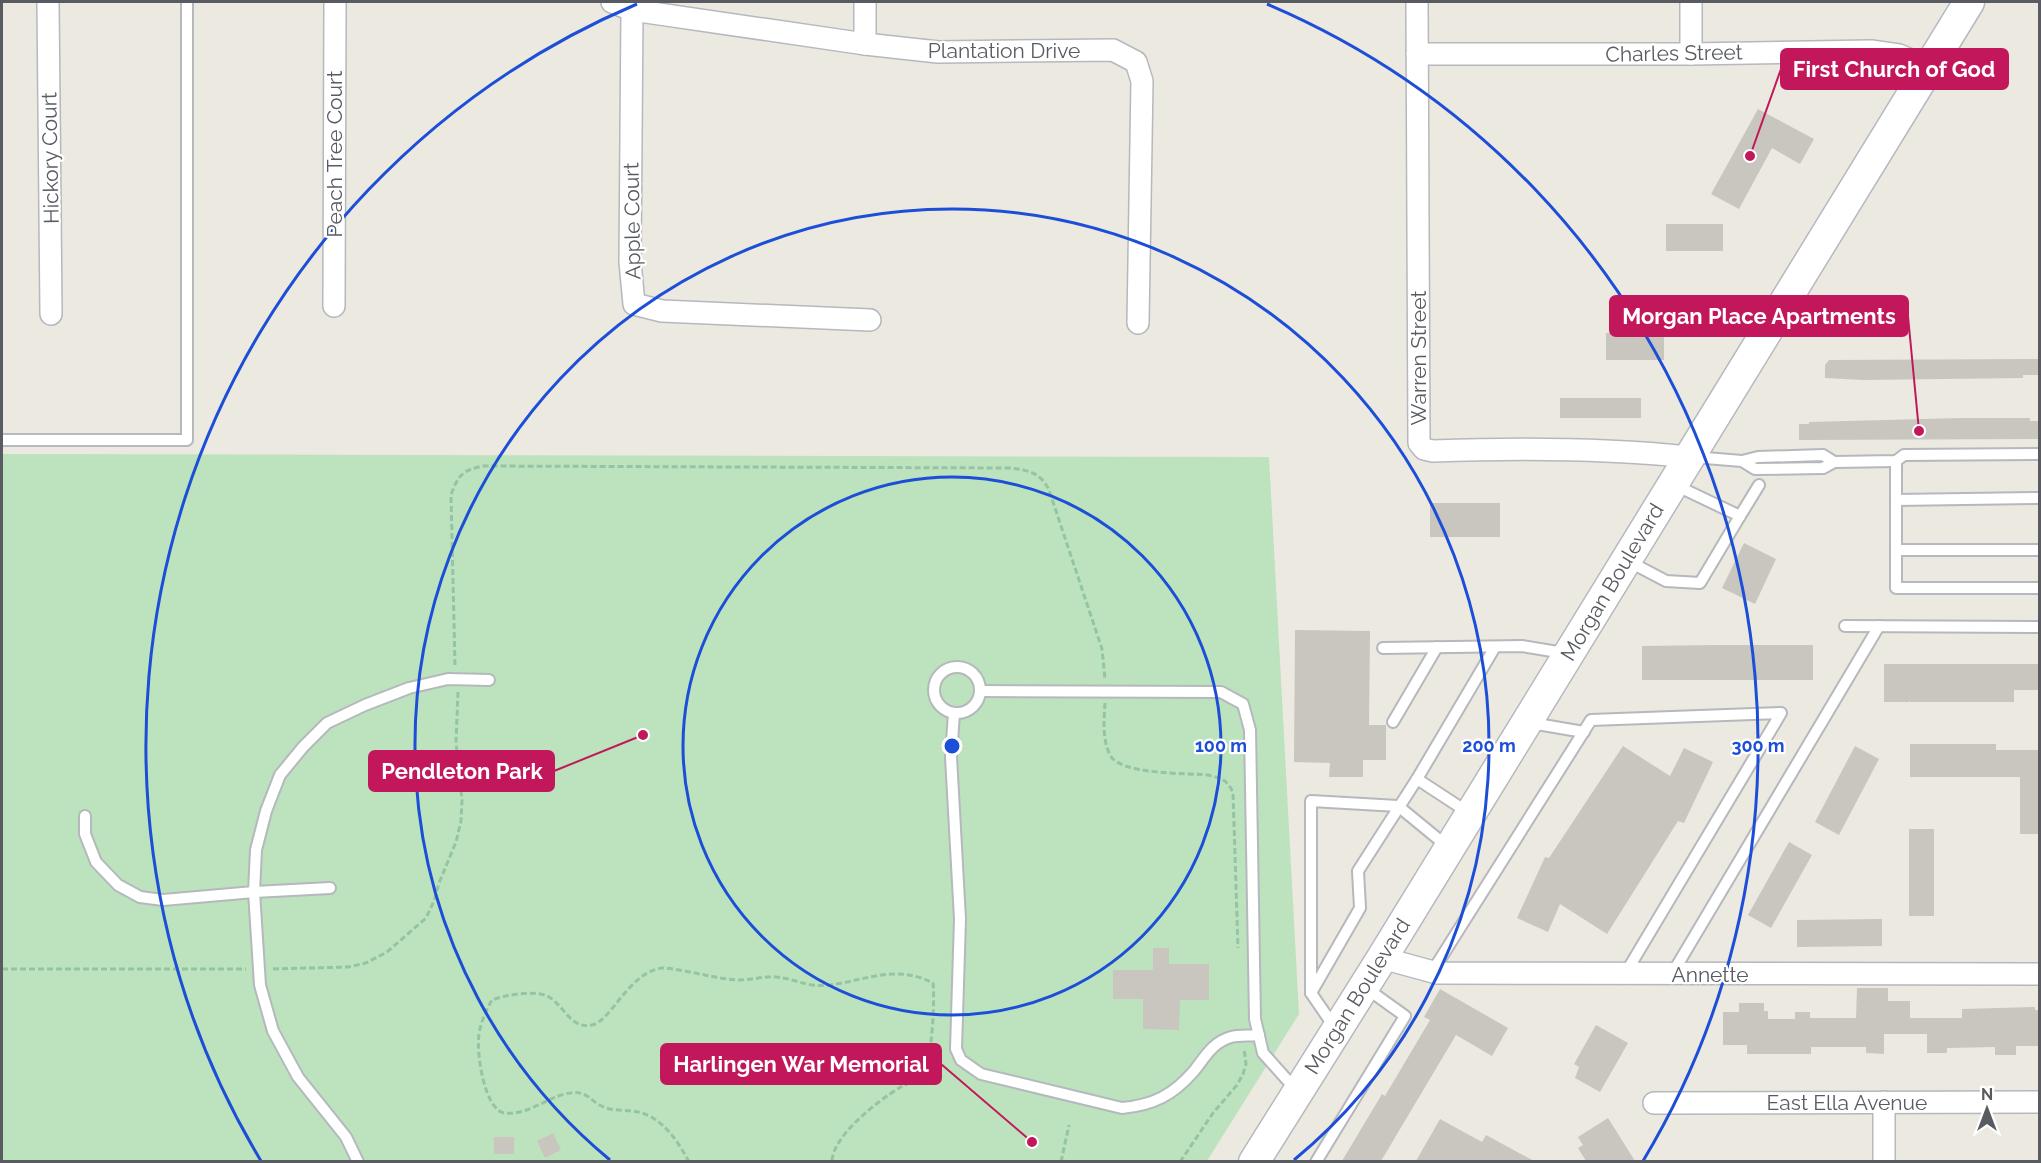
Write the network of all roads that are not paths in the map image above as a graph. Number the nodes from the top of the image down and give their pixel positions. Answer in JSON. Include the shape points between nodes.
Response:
{"nodes":[{"id":1,"x":48,"y":2,"type":"edge"},
{"id":2,"x":187,"y":2,"type":"edge"},
{"id":3,"x":335,"y":2,"type":"edge"},
{"id":4,"x":612,"y":2,"type":"edge"},
{"id":5,"x":865,"y":2,"type":"edge"},
{"id":6,"x":1417,"y":2,"type":"edge"},
{"id":7,"x":1692,"y":2,"type":"edge"},
{"id":8,"x":1962,"y":4,"type":"edge"},
{"id":9,"x":632,"y":10,"type":"junction"},
{"id":10,"x":865,"y":44,"type":"junction"},
{"id":11,"x":1417,"y":54,"type":"junction"},
{"id":12,"x":1691,"y":54,"type":"junction"},
{"id":13,"x":1928,"y":67,"type":"junction"},
{"id":14,"x":333,"y":306,"type":"dead end"},
{"id":15,"x":51,"y":315,"type":"dead end"},
{"id":16,"x":870,"y":320,"type":"dead end"},
{"id":17,"x":1138,"y":323,"type":"dead end"},
{"id":18,"x":2,"y":440,"type":"edge"},
{"id":19,"x":2040,"y":454,"type":"edge"},
{"id":20,"x":1688,"y":457,"type":"junction"},
{"id":21,"x":1896,"y":461,"type":"junction"},
{"id":22,"x":1671,"y":484,"type":"junction"},
{"id":23,"x":1759,"y":485,"type":"dead end"},
{"id":24,"x":2040,"y":498,"type":"edge"},
{"id":25,"x":1896,"y":500,"type":"junction"},
{"id":26,"x":1740,"y":516,"type":"junction"},
{"id":27,"x":1896,"y":550,"type":"junction"},
{"id":28,"x":2040,"y":550,"type":"edge"},
{"id":29,"x":1625,"y":559,"type":"junction"},
{"id":30,"x":2040,"y":588,"type":"edge"},
{"id":31,"x":1845,"y":626,"type":"dead end"},
{"id":32,"x":1879,"y":626,"type":"junction"},
{"id":33,"x":2040,"y":627,"type":"edge"},
{"id":34,"x":1437,"y":647,"type":"junction"},
{"id":35,"x":1495,"y":647,"type":"junction"},
{"id":36,"x":1383,"y":648,"type":"dead end"},
{"id":37,"x":1568,"y":654,"type":"junction"},
{"id":38,"x":489,"y":680,"type":"dead end"},
{"id":39,"x":980,"y":691,"type":"junction"},
{"id":40,"x":954,"y":713,"type":"junction"},
{"id":41,"x":1393,"y":722,"type":"dead end"},
{"id":42,"x":1526,"y":722,"type":"junction"},
{"id":43,"x":1584,"y":732,"type":"junction"},
{"id":44,"x":1417,"y":779,"type":"junction"},
{"id":45,"x":1398,"y":806,"type":"junction"},
{"id":46,"x":1470,"y":813,"type":"junction"},
{"id":47,"x":85,"y":816,"type":"dead end"},
{"id":48,"x":1448,"y":847,"type":"junction"},
{"id":49,"x":330,"y":888,"type":"dead end"},
{"id":50,"x":254,"y":892,"type":"junction"},
{"id":51,"x":1382,"y":958,"type":"junction"},
{"id":52,"x":1432,"y":972,"type":"junction"},
{"id":53,"x":1625,"y":974,"type":"junction"},
{"id":54,"x":1672,"y":974,"type":"junction"},
{"id":55,"x":2040,"y":975,"type":"edge"},
{"id":56,"x":1364,"y":986,"type":"junction"},
{"id":57,"x":1311,"y":993,"type":"junction"},
{"id":58,"x":1336,"y":1030,"type":"junction"},
{"id":59,"x":1259,"y":1035,"type":"junction"},
{"id":60,"x":1298,"y":1091,"type":"junction"},
{"id":61,"x":1884,"y":1102,"type":"junction"},
{"id":62,"x":2040,"y":1102,"type":"edge"},
{"id":63,"x":1654,"y":1103,"type":"dead end"},
{"id":64,"x":1258,"y":1160,"type":"edge"},
{"id":65,"x":358,"y":1161,"type":"edge"},
{"id":66,"x":1317,"y":1161,"type":"edge"},
{"id":67,"x":1884,"y":1161,"type":"edge"}],
"edges":[{"from":1,"to":15,"type":"street","name":"Hickory Court"},
{"from":2,"to":18,"type":"lane","via":[[187,440]]},
{"from":3,"to":14,"type":"street","name":"Peach Tree Court"},
{"from":4,"to":9,"type":"street","name":"Plantation Drive"},
{"from":5,"to":10,"type":"street"},
{"from":6,"to":11,"type":"street","name":"Warren Street"},
{"from":7,"to":12,"type":"street"},
{"from":8,"to":13,"type":"main road","name":"Morgan Boulevard"},
{"from":9,"to":10,"type":"street","name":"Plantation Drive"},
{"from":9,"to":16,"type":"street","name":"Apple Court","via":[[630,262],[634,304],[662,311]]},
{"from":10,"to":17,"type":"street","name":"Plantation Drive","via":[[938,52],[1113,50],[1136,62],[1142,81]]},
{"from":11,"to":12,"type":"street","name":"Charles Street"},
{"from":11,"to":20,"type":"street","name":"Warren Street","via":[[1419,443],[1433,451],[1603,449]]},
{"from":12,"to":13,"type":"street","name":"Charles Street","via":[[1871,51],[1899,55]]},
{"from":13,"to":20,"type":"main road","name":"Morgan Boulevard"},
{"from":19,"to":21,"type":"lane","via":[[1904,455]]},
{"from":20,"to":21,"type":"lane","via":[[1742,461],[1755,469]]},
{"from":20,"to":22,"type":"main road","name":"Morgan Boulevard"},
{"from":21,"to":25,"type":"lane"},
{"from":22,"to":26,"type":"lane"},
{"from":22,"to":29,"type":"main road","name":"Morgan Boulevard"},
{"from":23,"to":26,"type":"lane"},
{"from":24,"to":25,"type":"lane"},
{"from":25,"to":27,"type":"lane"},
{"from":26,"to":29,"type":"lane","via":[[1700,583],[1666,581]]},
{"from":27,"to":28,"type":"lane"},
{"from":27,"to":30,"type":"lane","via":[[1896,588]]},
{"from":29,"to":37,"type":"main road","name":"Morgan Boulevard"},
{"from":31,"to":32,"type":"lane"},
{"from":32,"to":33,"type":"lane"},
{"from":32,"to":54,"type":"lane"},
{"from":34,"to":35,"type":"lane"},
{"from":34,"to":36,"type":"lane"},
{"from":34,"to":41,"type":"lane"},
{"from":35,"to":37,"type":"lane","via":[[1522,646]]},
{"from":35,"to":44,"type":"lane"},
{"from":37,"to":42,"type":"main road","name":"Morgan Boulevard"},
{"from":38,"to":50,"type":"lane","via":[[448,679],[409,688],[327,723],[280,775],[256,850]]},
{"from":39,"to":40,"type":"lane","via":[[975,705]]},
{"from":39,"to":40,"type":"lane","via":[[975,676],[963,668],[941,673],[933,693],[940,707]]},
{"from":39,"to":59,"type":"lane","via":[[1221,692],[1243,704],[1250,730],[1255,1019]]},
{"from":40,"to":59,"type":"lane","via":[[951,757],[960,919],[956,1049],[961,1060],[981,1074],[1122,1108],[1143,1106],[1176,1090],[1212,1047],[1231,1037]]},
{"from":42,"to":43,"type":"lane"},
{"from":42,"to":46,"type":"main road","name":"Morgan Boulevard"},
{"from":43,"to":52,"type":"lane"},
{"from":43,"to":53,"type":"lane","via":[[1591,720],[1781,713]]},
{"from":44,"to":45,"type":"lane"},
{"from":44,"to":46,"type":"lane"},
{"from":45,"to":48,"type":"lane"},
{"from":45,"to":57,"type":"lane","via":[[1358,871],[1360,908]]},
{"from":45,"to":57,"type":"lane","via":[[1311,801]]},
{"from":46,"to":48,"type":"main road","name":"Morgan Boulevard"},
{"from":47,"to":50,"type":"lane","via":[[85,834],[96,862],[118,885],[140,897],[163,900]]},
{"from":48,"to":51,"type":"main road","name":"Morgan Boulevard"},
{"from":49,"to":50,"type":"lane"},
{"from":50,"to":65,"type":"lane","via":[[260,985],[273,1031],[298,1077],[346,1137]]},
{"from":51,"to":52,"type":"street","name":"Annette"},
{"from":51,"to":56,"type":"main road","name":"Morgan Boulevard"},
{"from":52,"to":53,"type":"street","name":"Annette"},
{"from":53,"to":54,"type":"street","name":"Annette"},
{"from":54,"to":55,"type":"street","name":"Annette"},
{"from":56,"to":58,"type":"main road","name":"Morgan Boulevard"},
{"from":56,"to":66,"type":"lane","via":[[1405,1016]]},
{"from":57,"to":58,"type":"lane"},
{"from":58,"to":60,"type":"main road","name":"Morgan Boulevard"},
{"from":59,"to":60,"type":"lane","via":[[1263,1053]]},
{"from":60,"to":64,"type":"main road","name":"Morgan Boulevard"},
{"from":61,"to":62,"type":"street","name":"East Ella Avenue"},
{"from":61,"to":63,"type":"street","name":"East Ella Avenue"},
{"from":61,"to":67,"type":"street"}]}
